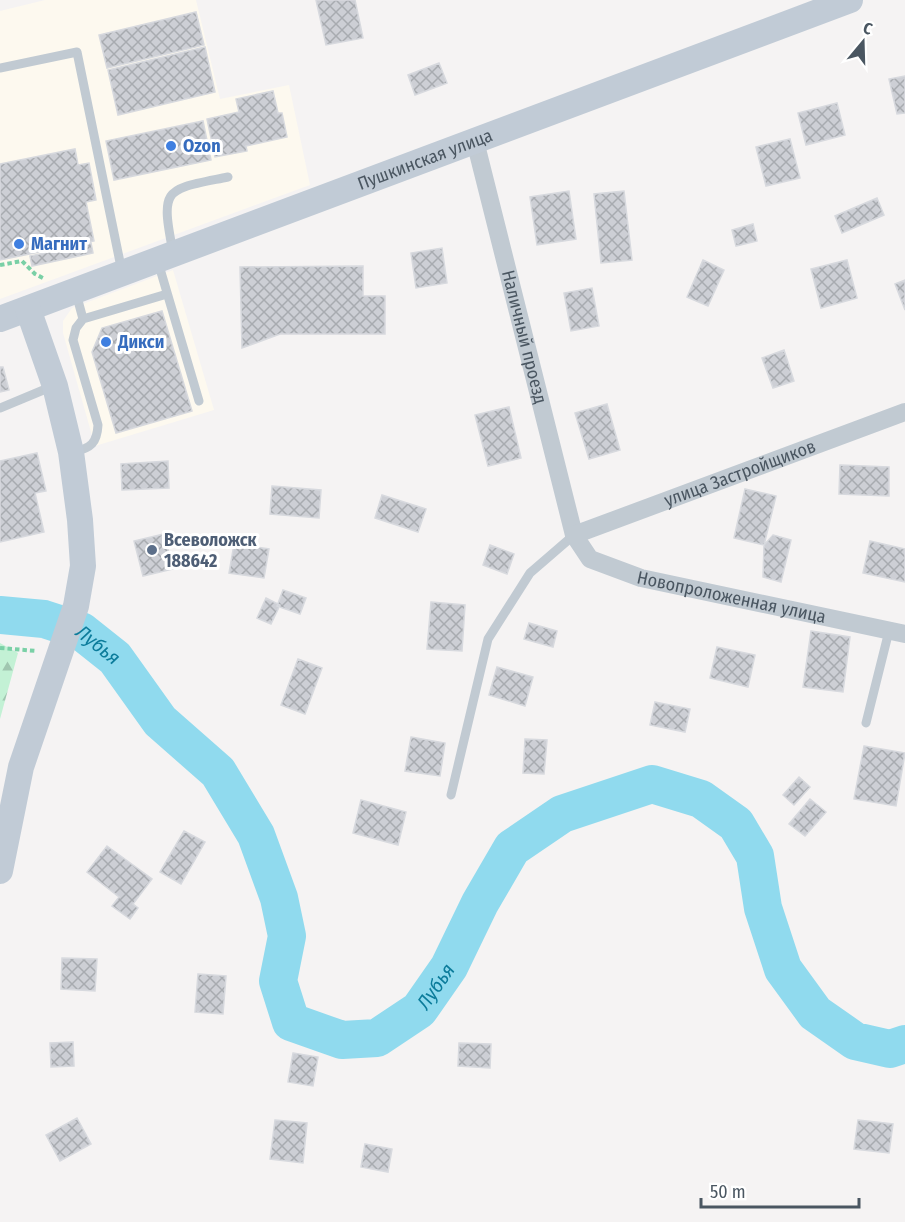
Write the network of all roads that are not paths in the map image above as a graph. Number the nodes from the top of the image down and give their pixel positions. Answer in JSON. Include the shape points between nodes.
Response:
{"nodes":[{"id":1,"x":850,"y":0,"type":"edge"},
{"id":2,"x":0,"y":68,"type":"edge"},
{"id":3,"x":475,"y":141,"type":"junction"},
{"id":4,"x":228,"y":177,"type":"dead end"},
{"id":5,"x":166,"y":258,"type":"junction"},
{"id":6,"x":122,"y":274,"type":"junction"},
{"id":7,"x":75,"y":292,"type":"junction"},
{"id":8,"x":167,"y":294,"type":"junction"},
{"id":9,"x":8,"y":313,"type":"edge"},
{"id":10,"x":83,"y":319,"type":"junction"},
{"id":11,"x":55,"y":386,"type":"junction"},
{"id":12,"x":199,"y":401,"type":"dead end"},
{"id":13,"x":0,"y":408,"type":"edge"},
{"id":14,"x":905,"y":412,"type":"edge"},
{"id":15,"x":71,"y":452,"type":"junction"},
{"id":16,"x":574,"y":535,"type":"junction"},
{"id":17,"x":897,"y":632,"type":"edge"},
{"id":18,"x":866,"y":723,"type":"dead end"},
{"id":19,"x":451,"y":795,"type":"dead end"},
{"id":20,"x":0,"y":871,"type":"edge"}],
"edges":[{"from":1,"to":3,"type":"street","name":"Пушкинская улица"},
{"from":2,"to":6,"type":"lane","via":[[76,52]]},
{"from":3,"to":5,"type":"street","name":"Пушкинская улица"},
{"from":3,"to":16,"type":"street","name":"Наличный проезд"},
{"from":4,"to":5,"type":"lane","via":[[181,187],[170,197],[165,212]]},
{"from":5,"to":6,"type":"street","name":"Пушкинская улица"},
{"from":5,"to":8,"type":"lane"},
{"from":6,"to":7,"type":"street","name":"Пушкинская улица"},
{"from":7,"to":9,"type":"street","name":"Пушкинская улица"},
{"from":7,"to":10,"type":"lane"},
{"from":8,"to":10,"type":"lane"},
{"from":8,"to":12,"type":"lane"},
{"from":9,"to":11,"type":"street"},
{"from":10,"to":15,"type":"lane","via":[[74,340],[98,425],[97,439],[88,449]]},
{"from":11,"to":13,"type":"lane"},
{"from":11,"to":15,"type":"street"},
{"from":14,"to":16,"type":"street","name":"улица Застройщиков"},
{"from":15,"to":20,"type":"street","via":[[83,547],[81,586],[76,606],[52,654],[11,793]]},
{"from":16,"to":17,"type":"street","name":"Новопроложенная улица","via":[[590,559],[641,578]]},
{"from":16,"to":19,"type":"lane","via":[[530,573],[488,639]]},
{"from":17,"to":18,"type":"lane"}]}
